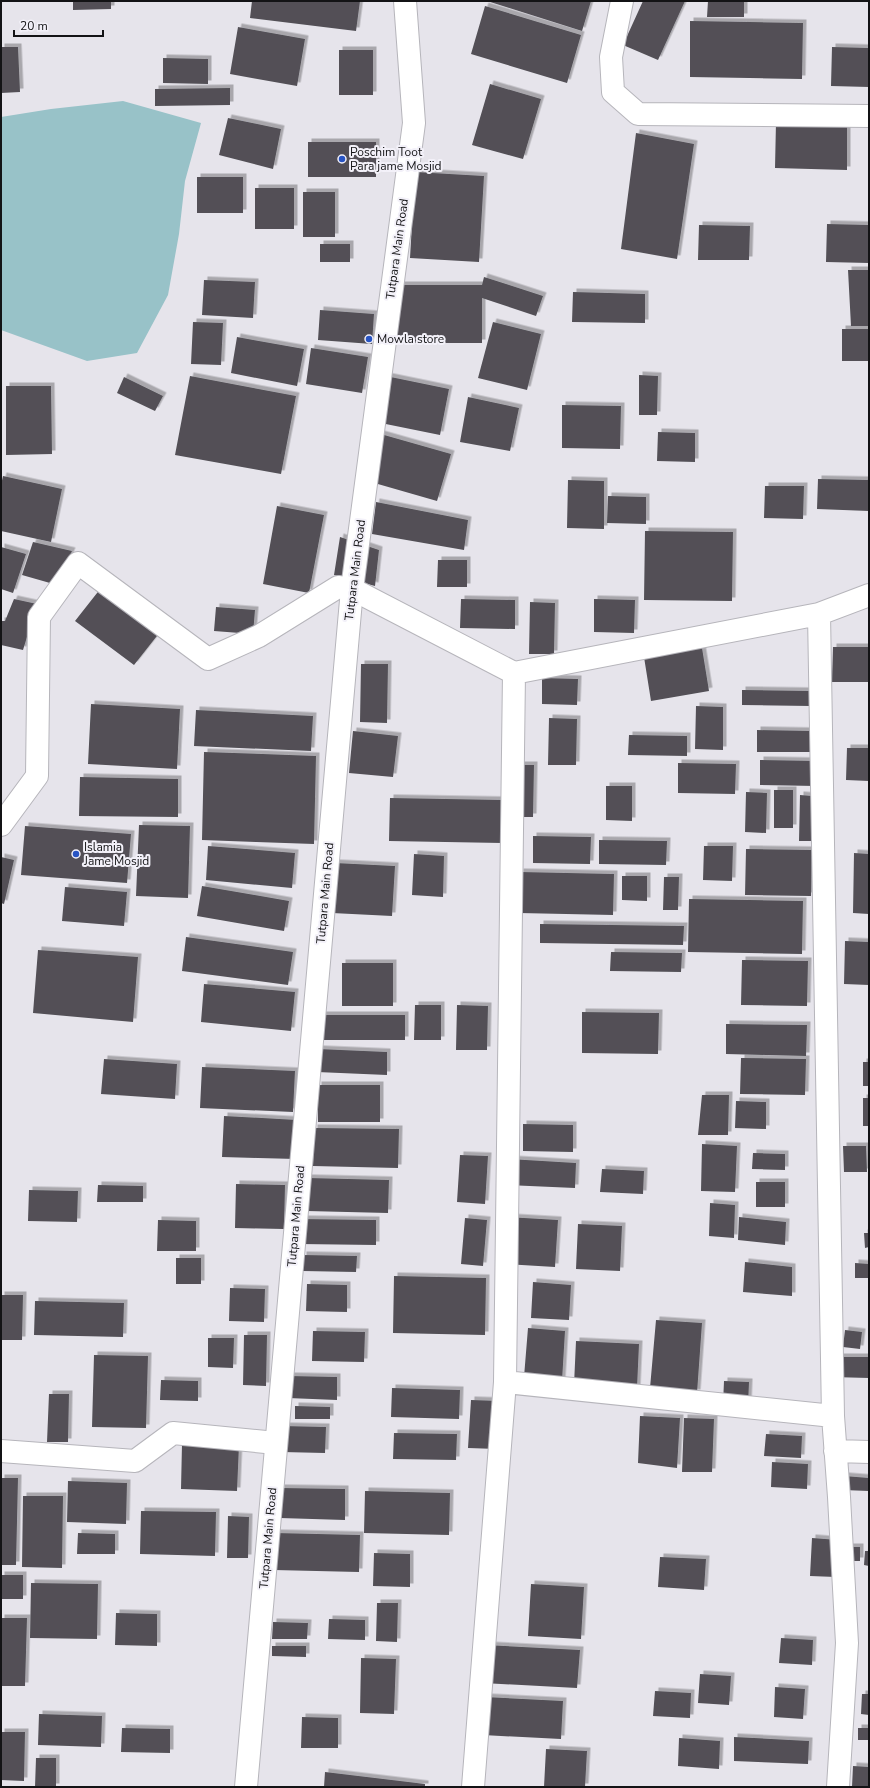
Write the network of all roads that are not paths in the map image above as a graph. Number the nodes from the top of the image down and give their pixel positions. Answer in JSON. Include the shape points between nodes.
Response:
{"nodes":[{"id":1,"x":405,"y":1,"type":"edge"},
{"id":2,"x":622,"y":1,"type":"edge"},
{"id":3,"x":869,"y":116,"type":"edge"},
{"id":4,"x":345,"y":588,"type":"junction"},
{"id":5,"x":869,"y":595,"type":"edge"},
{"id":6,"x":819,"y":614,"type":"junction"},
{"id":7,"x":514,"y":673,"type":"junction"},
{"id":8,"x":1,"y":825,"type":"edge"},
{"id":9,"x":505,"y":1382,"type":"junction"},
{"id":10,"x":833,"y":1416,"type":"junction"},
{"id":11,"x":276,"y":1443,"type":"junction"},
{"id":12,"x":1,"y":1451,"type":"edge"},
{"id":13,"x":836,"y":1451,"type":"junction"},
{"id":14,"x":869,"y":1452,"type":"edge"},
{"id":15,"x":246,"y":1787,"type":"edge"},
{"id":16,"x":473,"y":1787,"type":"edge"},
{"id":17,"x":838,"y":1787,"type":"edge"}],
"edges":[{"from":1,"to":4,"type":"street","name":"Tutpara Main Road","via":[[414,123]]},
{"from":2,"to":3,"type":"street","via":[[612,57],[613,92],[638,114]]},
{"from":4,"to":7,"type":"street"},
{"from":4,"to":8,"type":"street","via":[[259,636],[208,659],[78,563],[39,617],[37,776]]},
{"from":4,"to":11,"type":"street","name":"Tutpara Main Road"},
{"from":5,"to":6,"type":"street"},
{"from":6,"to":7,"type":"street"},
{"from":6,"to":10,"type":"street"},
{"from":7,"to":9,"type":"street"},
{"from":9,"to":10,"type":"street"},
{"from":9,"to":16,"type":"street"},
{"from":10,"to":13,"type":"street"},
{"from":11,"to":12,"type":"street","via":[[173,1433],[134,1462]]},
{"from":11,"to":15,"type":"street","name":"Tutpara Main Road"},
{"from":13,"to":14,"type":"street"},
{"from":13,"to":17,"type":"street","via":[[847,1643]]}]}
